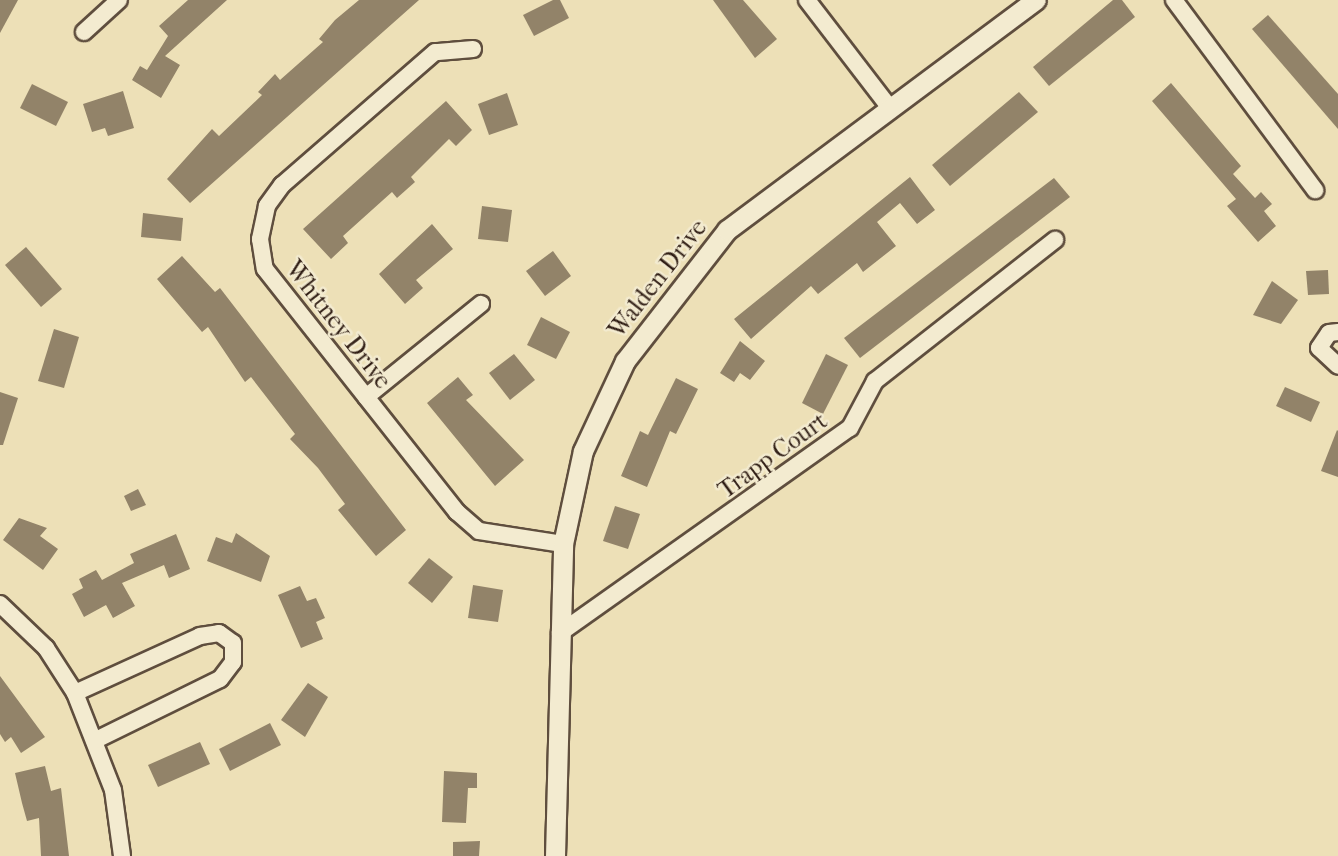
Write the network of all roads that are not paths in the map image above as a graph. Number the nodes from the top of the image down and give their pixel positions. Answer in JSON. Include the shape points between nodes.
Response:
{"nodes":[{"id":1,"x":119,"y":0,"type":"edge"},
{"id":2,"x":807,"y":0,"type":"edge"},
{"id":3,"x":1174,"y":0,"type":"edge"},
{"id":4,"x":1026,"y":3,"type":"edge"},
{"id":5,"x":84,"y":32,"type":"dead end"},
{"id":6,"x":473,"y":49,"type":"dead end"},
{"id":7,"x":890,"y":108,"type":"junction"},
{"id":8,"x":1315,"y":190,"type":"dead end"},
{"id":9,"x":1055,"y":240,"type":"dead end"},
{"id":10,"x":481,"y":304,"type":"dead end"},
{"id":11,"x":1338,"y":332,"type":"edge"},
{"id":12,"x":1338,"y":366,"type":"edge"},
{"id":13,"x":366,"y":397,"type":"junction"},
{"id":14,"x":563,"y":544,"type":"junction"},
{"id":15,"x":0,"y":604,"type":"edge"},
{"id":16,"x":559,"y":633,"type":"junction"},
{"id":17,"x":75,"y":693,"type":"junction"},
{"id":18,"x":96,"y":740,"type":"junction"},
{"id":19,"x":122,"y":856,"type":"edge"},
{"id":20,"x":555,"y":856,"type":"edge"}],
"edges":[{"from":1,"to":5,"type":"street"},
{"from":2,"to":7,"type":"street"},
{"from":3,"to":8,"type":"street"},
{"from":4,"to":7,"type":"street","name":"Walden Drive"},
{"from":6,"to":13,"type":"street","name":"Whitney Drive","via":[[435,52],[282,185],[267,206],[260,239],[265,269]]},
{"from":7,"to":14,"type":"street","name":"Walden Drive","via":[[727,230],[670,296],[625,361],[583,451]]},
{"from":9,"to":16,"type":"street","name":"Trapp Court","via":[[875,381],[850,428]]},
{"from":10,"to":13,"type":"street"},
{"from":11,"to":12,"type":"street","via":[[1329,333],[1319,348]]},
{"from":13,"to":14,"type":"street","name":"Whitney Drive","via":[[457,512],[479,531]]},
{"from":14,"to":16,"type":"street","name":"Walden Drive"},
{"from":15,"to":17,"type":"street","via":[[46,648]]},
{"from":16,"to":20,"type":"street","name":"Walden Drive"},
{"from":17,"to":18,"type":"street"},
{"from":17,"to":18,"type":"street","via":[[200,636],[219,633],[233,643],[233,662],[220,679]]},
{"from":18,"to":19,"type":"street","via":[[113,790]]}]}
